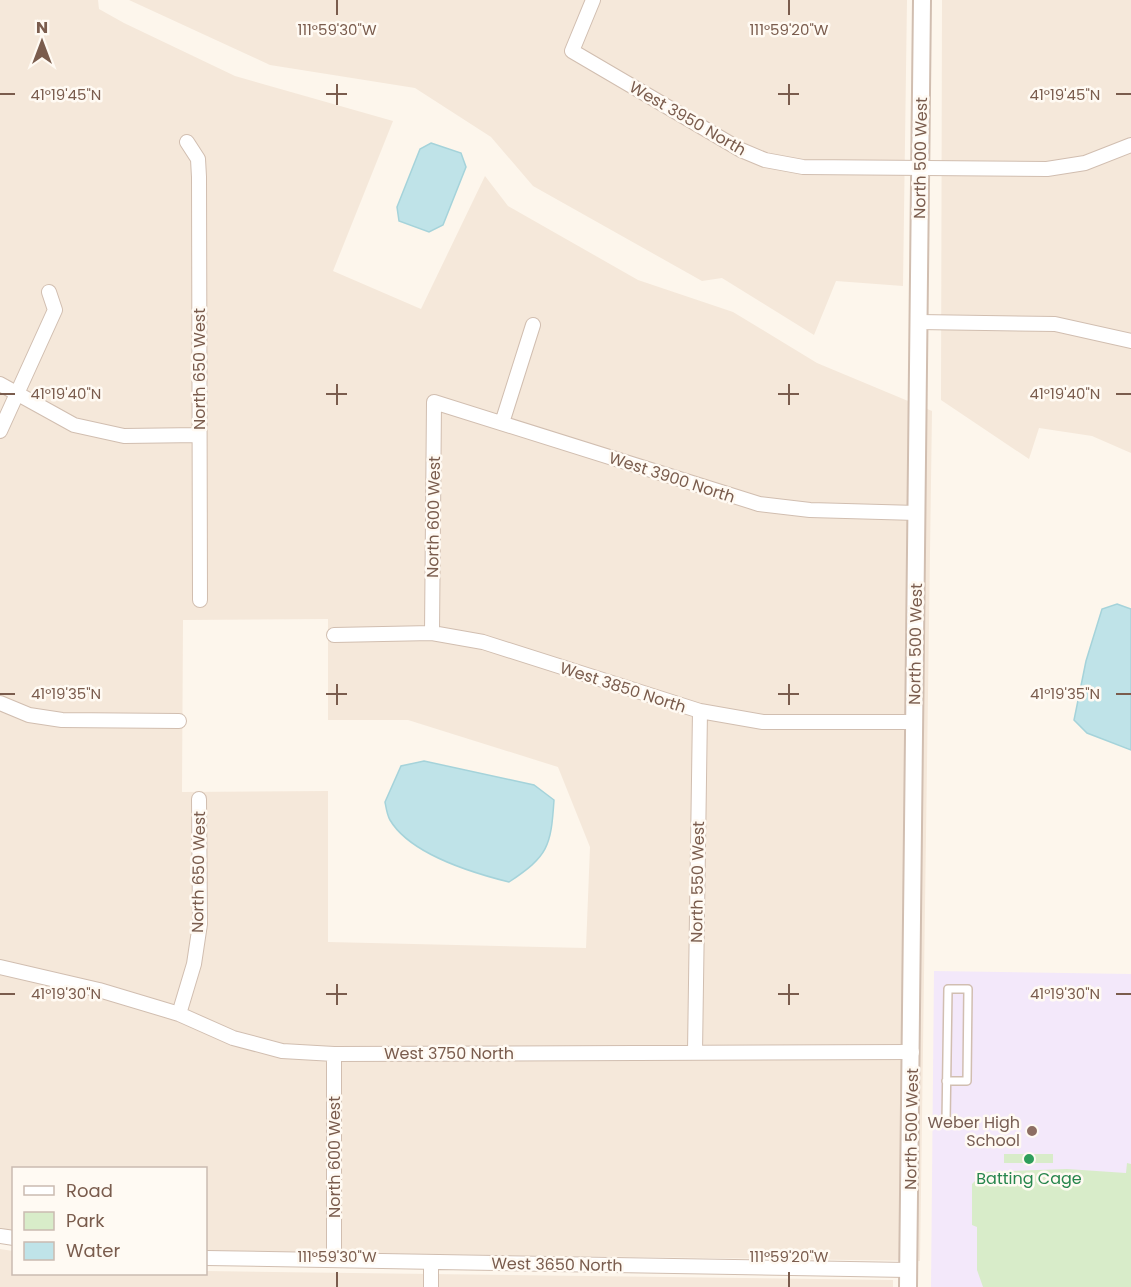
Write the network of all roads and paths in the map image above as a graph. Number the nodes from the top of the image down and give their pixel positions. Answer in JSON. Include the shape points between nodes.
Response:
{"nodes":[{"id":1,"x":593,"y":0,"type":"edge"},
{"id":2,"x":922,"y":0,"type":"edge"},
{"id":3,"x":187,"y":142,"type":"dead end"},
{"id":4,"x":1131,"y":145,"type":"edge"},
{"id":5,"x":920,"y":170,"type":"junction"},
{"id":6,"x":49,"y":292,"type":"dead end"},
{"id":7,"x":918,"y":322,"type":"junction"},
{"id":8,"x":533,"y":325,"type":"dead end"},
{"id":9,"x":1131,"y":341,"type":"edge"},
{"id":10,"x":0,"y":384,"type":"edge"},
{"id":11,"x":17,"y":394,"type":"junction"},
{"id":12,"x":434,"y":402,"type":"joint"},
{"id":13,"x":502,"y":423,"type":"junction"},
{"id":14,"x":0,"y":431,"type":"edge"},
{"id":15,"x":199,"y":435,"type":"junction"},
{"id":16,"x":917,"y":513,"type":"junction"},
{"id":17,"x":200,"y":600,"type":"dead end"},
{"id":18,"x":432,"y":633,"type":"junction"},
{"id":19,"x":334,"y":635,"type":"dead end"},
{"id":20,"x":0,"y":703,"type":"edge"},
{"id":21,"x":700,"y":711,"type":"junction"},
{"id":22,"x":179,"y":721,"type":"dead end"},
{"id":23,"x":914,"y":722,"type":"junction"},
{"id":24,"x":199,"y":800,"type":"dead end"},
{"id":25,"x":0,"y":967,"type":"edge"},
{"id":26,"x":179,"y":1014,"type":"junction"},
{"id":27,"x":695,"y":1052,"type":"junction"},
{"id":28,"x":912,"y":1052,"type":"junction"},
{"id":29,"x":334,"y":1054,"type":"junction"},
{"id":30,"x":946,"y":1081,"type":"junction"},
{"id":31,"x":946,"y":1123,"type":"dead end"},
{"id":32,"x":207,"y":1258,"type":"edge"},
{"id":33,"x":334,"y":1260,"type":"junction"},
{"id":34,"x":431,"y":1262,"type":"junction"},
{"id":35,"x":908,"y":1279,"type":"edge"},
{"id":36,"x":431,"y":1287,"type":"edge"}],
"edges":[{"from":1,"to":5,"type":"street","name":"West 3950 North","via":[[572,51],[741,150],[765,160],[803,167]]},
{"from":2,"to":5,"type":"street","name":"North 500 West"},
{"from":3,"to":15,"type":"street","name":"North 650 West","via":[[198,159]]},
{"from":4,"to":5,"type":"street","name":"West 3950 North","via":[[1084,163],[1047,169]]},
{"from":5,"to":7,"type":"street","name":"North 500 West"},
{"from":6,"to":11,"type":"street","via":[[55,310]]},
{"from":7,"to":9,"type":"street","via":[[1055,324]]},
{"from":7,"to":16,"type":"street","name":"North 500 West"},
{"from":8,"to":13,"type":"street"},
{"from":10,"to":11,"type":"street"},
{"from":11,"to":14,"type":"street"},
{"from":11,"to":15,"type":"street","via":[[74,425],[104,432],[124,436]]},
{"from":12,"to":13,"type":"street","name":"West 3900 North"},
{"from":12,"to":18,"type":"street","name":"North 600 West"},
{"from":13,"to":16,"type":"street","name":"West 3900 North","via":[[759,504],[810,510]]},
{"from":15,"to":17,"type":"street","name":"North 650 West"},
{"from":16,"to":23,"type":"street","name":"North 500 West"},
{"from":18,"to":19,"type":"street","name":"West 3850 North"},
{"from":18,"to":21,"type":"street","name":"West 3850 North","via":[[483,642]]},
{"from":20,"to":22,"type":"street","via":[[28,716],[62,720]]},
{"from":21,"to":23,"type":"street","name":"West 3850 North","via":[[763,722]]},
{"from":21,"to":27,"type":"street","name":"North 550 West"},
{"from":23,"to":28,"type":"street","name":"North 500 West"},
{"from":24,"to":26,"type":"street","name":"North 650 West","via":[[200,924],[194,964]]},
{"from":25,"to":26,"type":"street","name":"West 3750 North"},
{"from":26,"to":29,"type":"street","name":"West 3750 North","via":[[233,1038],[282,1051]]},
{"from":27,"to":28,"type":"street","name":"West 3750 North"},
{"from":27,"to":29,"type":"street","name":"West 3750 North"},
{"from":28,"to":35,"type":"street","name":"North 500 West"},
{"from":29,"to":33,"type":"street","name":"North 600 West"},
{"from":30,"to":30,"type":"lane","via":[[948,989],[968,989],[967,1081]]},
{"from":30,"to":31,"type":"lane"},
{"from":32,"to":33,"type":"street","name":"West 3650 North"},
{"from":33,"to":34,"type":"street","name":"West 3650 North"},
{"from":34,"to":35,"type":"street","name":"West 3650 North"},
{"from":34,"to":36,"type":"street"}]}
